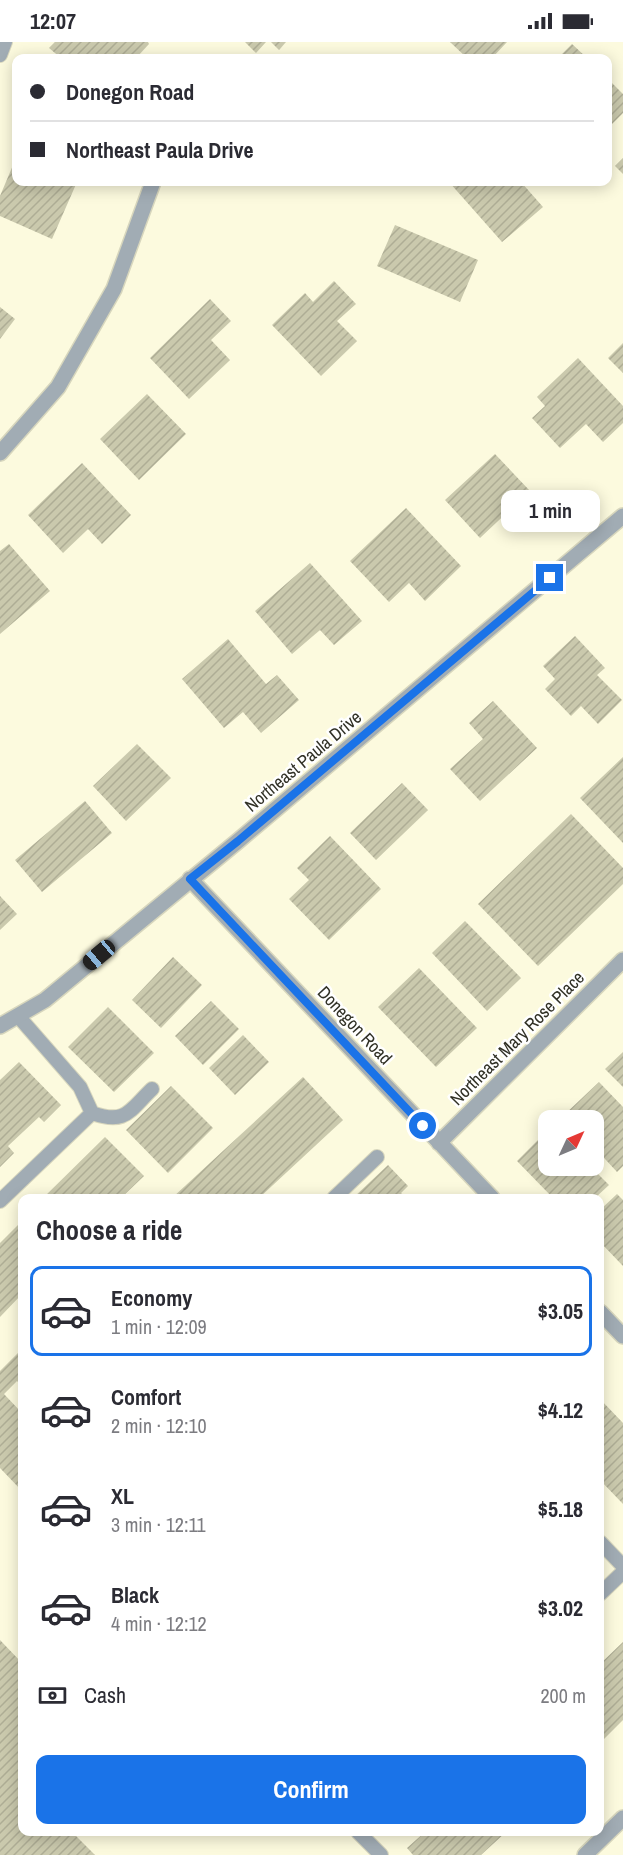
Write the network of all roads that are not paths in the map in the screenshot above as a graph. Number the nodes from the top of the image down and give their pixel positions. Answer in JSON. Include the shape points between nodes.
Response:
{"nodes":[{"id":1,"x":5,"y":42,"type":"edge"},
{"id":2,"x":0,"y":55,"type":"edge"},
{"id":3,"x":152,"y":186,"type":"edge"},
{"id":4,"x":0,"y":453,"type":"edge"},
{"id":5,"x":623,"y":516,"type":"edge"},
{"id":6,"x":190,"y":879,"type":"junction"},
{"id":7,"x":623,"y":960,"type":"edge"},
{"id":8,"x":18,"y":1016,"type":"junction"},
{"id":9,"x":0,"y":1026,"type":"edge"},
{"id":10,"x":152,"y":1089,"type":"dead end"},
{"id":11,"x":92,"y":1113,"type":"junction"},
{"id":12,"x":439,"y":1143,"type":"junction"},
{"id":13,"x":377,"y":1157,"type":"dead end"},
{"id":14,"x":338,"y":1194,"type":"edge"},
{"id":15,"x":488,"y":1194,"type":"edge"},
{"id":16,"x":0,"y":1201,"type":"edge"},
{"id":17,"x":604,"y":1316,"type":"edge"},
{"id":18,"x":623,"y":1336,"type":"edge"},
{"id":19,"x":604,"y":1546,"type":"edge"},
{"id":20,"x":623,"y":1566,"type":"edge"},
{"id":21,"x":623,"y":1572,"type":"edge"},
{"id":22,"x":604,"y":1590,"type":"edge"},
{"id":23,"x":623,"y":1818,"type":"edge"},
{"id":24,"x":362,"y":1836,"type":"edge"},
{"id":25,"x":381,"y":1855,"type":"edge"},
{"id":26,"x":585,"y":1855,"type":"edge"}],
"edges":[{"from":1,"to":2,"type":"lane"},
{"from":3,"to":4,"type":"street","via":[[114,289],[58,387]]},
{"from":5,"to":6,"type":"street","name":"Northeast Paula Drive"},
{"from":6,"to":8,"type":"street","name":"Northeast Paula Drive","via":[[45,1000]]},
{"from":6,"to":12,"type":"street","name":"Donegon Road"},
{"from":7,"to":12,"type":"street","name":"Northeast Mary Rose Place"},
{"from":8,"to":9,"type":"street","name":"Northeast Paula Drive"},
{"from":8,"to":11,"type":"lane","via":[[80,1087]]},
{"from":10,"to":11,"type":"lane","via":[[121,1118]]},
{"from":11,"to":16,"type":"lane"},
{"from":12,"to":15,"type":"street","name":"Donegon Road"},
{"from":13,"to":14,"type":"lane"},
{"from":17,"to":18,"type":"street"},
{"from":19,"to":20,"type":"lane"},
{"from":21,"to":22,"type":"lane"},
{"from":23,"to":26,"type":"street"},
{"from":24,"to":25,"type":"lane"}]}
